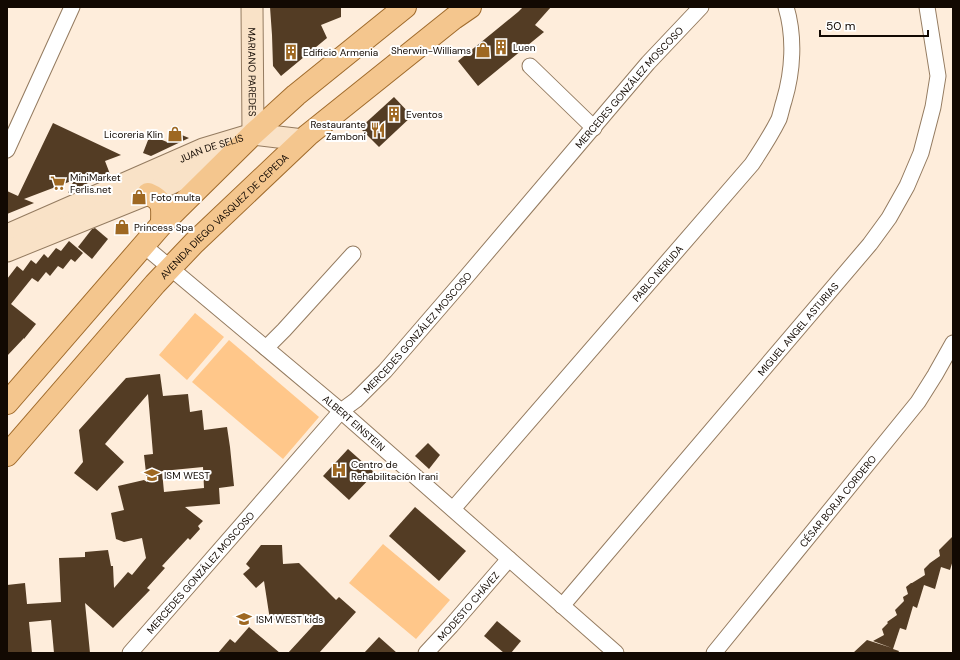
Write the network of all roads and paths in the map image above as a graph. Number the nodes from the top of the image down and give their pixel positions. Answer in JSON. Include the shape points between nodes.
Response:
{"nodes":[{"id":1,"x":72,"y":7,"type":"edge"},
{"id":2,"x":252,"y":7,"type":"edge"},
{"id":3,"x":405,"y":7,"type":"edge"},
{"id":4,"x":470,"y":7,"type":"edge"},
{"id":5,"x":700,"y":7,"type":"edge"},
{"id":6,"x":786,"y":7,"type":"edge"},
{"id":7,"x":927,"y":7,"type":"edge"},
{"id":8,"x":530,"y":66,"type":"dead end"},
{"id":9,"x":594,"y":128,"type":"junction"},
{"id":10,"x":253,"y":134,"type":"junction"},
{"id":11,"x":303,"y":140,"type":"junction"},
{"id":12,"x":7,"y":150,"type":"edge"},
{"id":13,"x":148,"y":194,"type":"junction"},
{"id":14,"x":61,"y":221,"type":"junction"},
{"id":15,"x":162,"y":224,"type":"junction"},
{"id":16,"x":7,"y":235,"type":"edge"},
{"id":17,"x":143,"y":245,"type":"junction"},
{"id":18,"x":7,"y":252,"type":"edge"},
{"id":19,"x":353,"y":254,"type":"dead end"},
{"id":20,"x":170,"y":268,"type":"junction"},
{"id":21,"x":953,"y":344,"type":"edge"},
{"id":22,"x":266,"y":348,"type":"junction"},
{"id":23,"x":7,"y":403,"type":"edge"},
{"id":24,"x":341,"y":411,"type":"junction"},
{"id":25,"x":7,"y":455,"type":"edge"},
{"id":26,"x":453,"y":509,"type":"junction"},
{"id":27,"x":509,"y":559,"type":"junction"},
{"id":28,"x":562,"y":606,"type":"junction"},
{"id":29,"x":130,"y":653,"type":"edge"},
{"id":30,"x":426,"y":653,"type":"edge"},
{"id":31,"x":616,"y":653,"type":"edge"},
{"id":32,"x":714,"y":653,"type":"edge"}],
"edges":[{"from":1,"to":12,"type":"street"},
{"from":2,"to":10,"type":"main road","name":"MARIANO PAREDES"},
{"from":3,"to":10,"type":"main road","via":[[296,95]]},
{"from":4,"to":11,"type":"main road","name":"AVENIDA DIEGO VASQUEZ DE CEPEDA"},
{"from":5,"to":9,"type":"street","name":"MERCEDES GONZÁLEZ MOSCOSO","via":[[648,63]]},
{"from":6,"to":26,"type":"street","name":"PABLO NERUDA","via":[[792,37],[792,63],[780,117],[768,141],[752,164]]},
{"from":7,"to":28,"type":"street","name":"MIGUEL ANGEL ASTURIAS","via":[[938,76],[934,99],[921,152],[907,186],[889,218],[865,250]]},
{"from":8,"to":9,"type":"street"},
{"from":9,"to":24,"type":"street","name":"MERCEDES GONZÁLEZ MOSCOSO","via":[[385,371]]},
{"from":10,"to":11,"type":"main road"},
{"from":10,"to":13,"type":"main road","name":"JUAN DE SELIS","via":[[209,166]]},
{"from":10,"to":14,"type":"main road","name":"JUAN DE SELIS","via":[[203,149]]},
{"from":10,"to":15,"type":"main road"},
{"from":11,"to":20,"type":"main road","name":"AVENIDA DIEGO VASQUEZ DE CEPEDA"},
{"from":13,"to":14,"type":"main road","name":"JUAN DE SELIS"},
{"from":13,"to":15,"type":"main road","via":[[157,198],[162,205]]},
{"from":14,"to":16,"type":"main road","name":"JUAN DE SELIS"},
{"from":14,"to":18,"type":"main road","name":"JUAN DE SELIS"},
{"from":15,"to":17,"type":"main road"},
{"from":17,"to":20,"type":"street","name":"ALBERT EINSTEIN"},
{"from":17,"to":23,"type":"main road"},
{"from":19,"to":22,"type":"street"},
{"from":20,"to":22,"type":"street","name":"ALBERT EINSTEIN"},
{"from":20,"to":25,"type":"main road","name":"AVENIDA DIEGO VASQUEZ DE CEPEDA"},
{"from":21,"to":32,"type":"street","name":"CÉSAR BORJA CORDERO","via":[[918,402]]},
{"from":22,"to":24,"type":"street","name":"ALBERT EINSTEIN"},
{"from":24,"to":26,"type":"street","name":"ALBERT EINSTEIN"},
{"from":24,"to":29,"type":"street","name":"MERCEDES GONZÁLEZ MOSCOSO"},
{"from":26,"to":27,"type":"street","name":"ALBERT EINSTEIN"},
{"from":27,"to":28,"type":"street","name":"ALBERT EINSTEIN"},
{"from":27,"to":30,"type":"street","name":"MODESTO CHÁVEZ"},
{"from":28,"to":31,"type":"street","name":"ALBERT EINSTEIN"}]}
